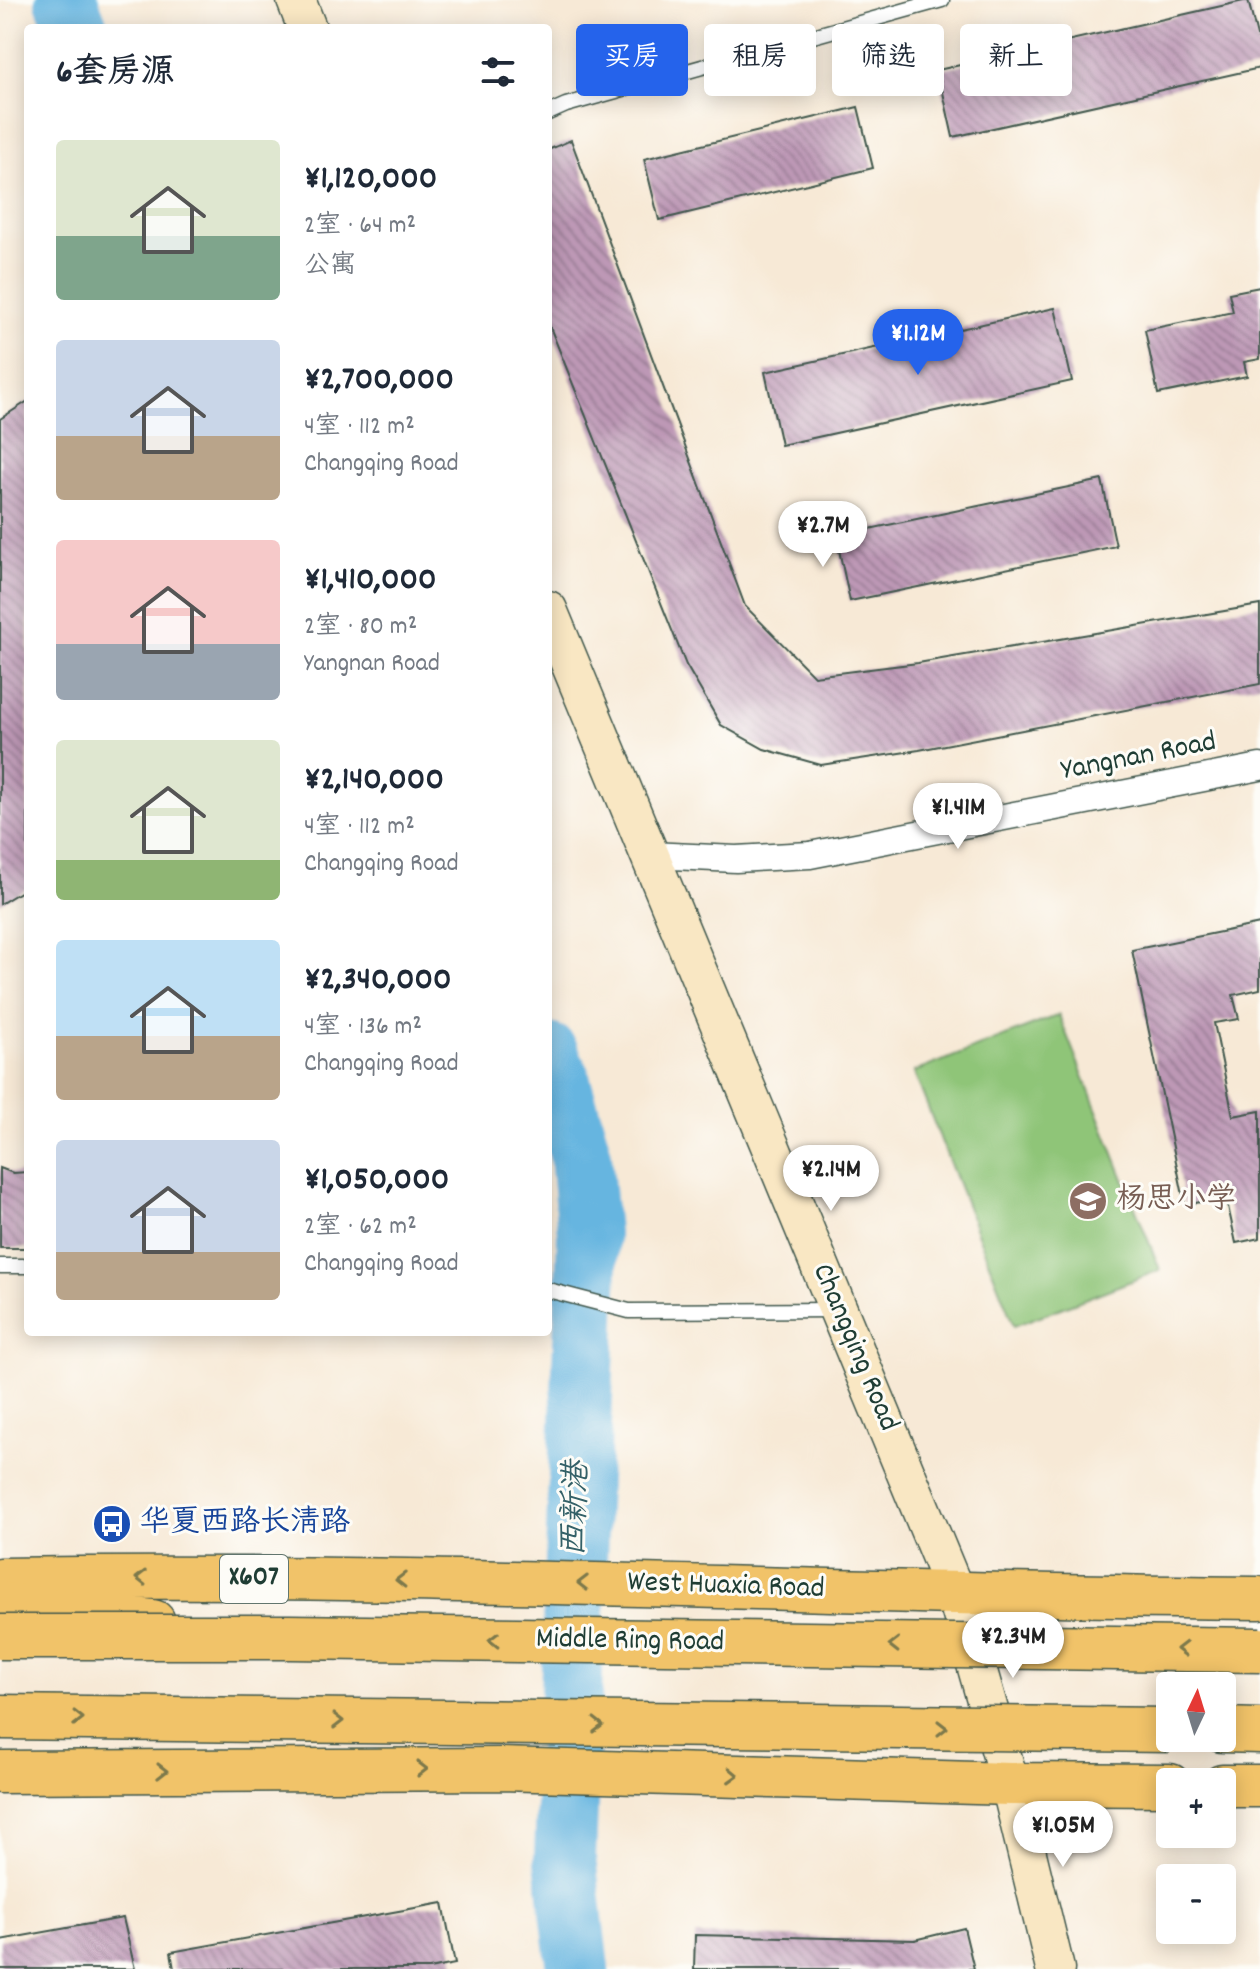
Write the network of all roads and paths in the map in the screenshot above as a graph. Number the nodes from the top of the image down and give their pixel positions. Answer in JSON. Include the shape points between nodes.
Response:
{"nodes":[{"id":1,"x":296,"y":0,"type":"edge"},
{"id":2,"x":942,"y":0,"type":"edge"},
{"id":3,"x":305,"y":24,"type":"edge"},
{"id":4,"x":552,"y":111,"type":"edge"},
{"id":5,"x":552,"y":620,"type":"edge"},
{"id":6,"x":1260,"y":767,"type":"edge"},
{"id":7,"x":650,"y":855,"type":"junction"},
{"id":8,"x":0,"y":1266,"type":"edge"},
{"id":9,"x":24,"y":1266,"type":"edge"},
{"id":10,"x":552,"y":1291,"type":"edge"},
{"id":11,"x":838,"y":1310,"type":"junction"},
{"id":12,"x":0,"y":1579,"type":"edge"},
{"id":13,"x":956,"y":1594,"type":"junction"},
{"id":14,"x":1260,"y":1598,"type":"edge"},
{"id":15,"x":0,"y":1604,"type":"edge"},
{"id":16,"x":0,"y":1637,"type":"edge"},
{"id":17,"x":290,"y":1637,"type":"junction"},
{"id":18,"x":1260,"y":1650,"type":"edge"},
{"id":19,"x":0,"y":1717,"type":"edge"},
{"id":20,"x":1156,"y":1730,"type":"edge"},
{"id":21,"x":1236,"y":1730,"type":"edge"},
{"id":22,"x":1260,"y":1731,"type":"edge"},
{"id":23,"x":0,"y":1772,"type":"edge"},
{"id":24,"x":1010,"y":1784,"type":"junction"},
{"id":25,"x":1156,"y":1785,"type":"edge"},
{"id":26,"x":1236,"y":1786,"type":"edge"},
{"id":27,"x":1260,"y":1786,"type":"edge"},
{"id":28,"x":1055,"y":1969,"type":"edge"}],
"edges":[{"from":1,"to":3,"type":"main road"},
{"from":2,"to":4,"type":"lane"},
{"from":5,"to":7,"type":"main road","name":"Changqing Road"},
{"from":6,"to":7,"type":"street","name":"Yangnan Road","via":[[810,855]]},
{"from":7,"to":11,"type":"main road","name":"Changqing Road"},
{"from":8,"to":9,"type":"lane"},
{"from":10,"to":11,"type":"lane","via":[[629,1311]]},
{"from":11,"to":13,"type":"main road","name":"Changqing Road"},
{"from":13,"to":12,"type":"main road","name":"West Huaxia Road","number":"X607","one_way":true,"via":[[507,1581]]},
{"from":13,"to":14,"type":"main road","name":"West Huaxia Road","number":"X607"},
{"from":13,"to":24,"type":"main road","name":"Changqing Road"},
{"from":15,"to":17,"type":"highway","bridge":true},
{"from":16,"to":17,"type":"highway","name":"Middle Ring Road","bridge":true},
{"from":18,"to":17,"type":"highway","name":"Middle Ring Road","one_way":true,"bridge":true},
{"from":19,"to":20,"type":"highway","one_way":true,"bridge":true},
{"from":21,"to":22,"type":"highway"},
{"from":23,"to":24,"type":"main road","one_way":true,"via":[[501,1769]]},
{"from":24,"to":25,"type":"main road"},
{"from":24,"to":28,"type":"main road","name":"Changqing Road"},
{"from":26,"to":27,"type":"main road"}]}
